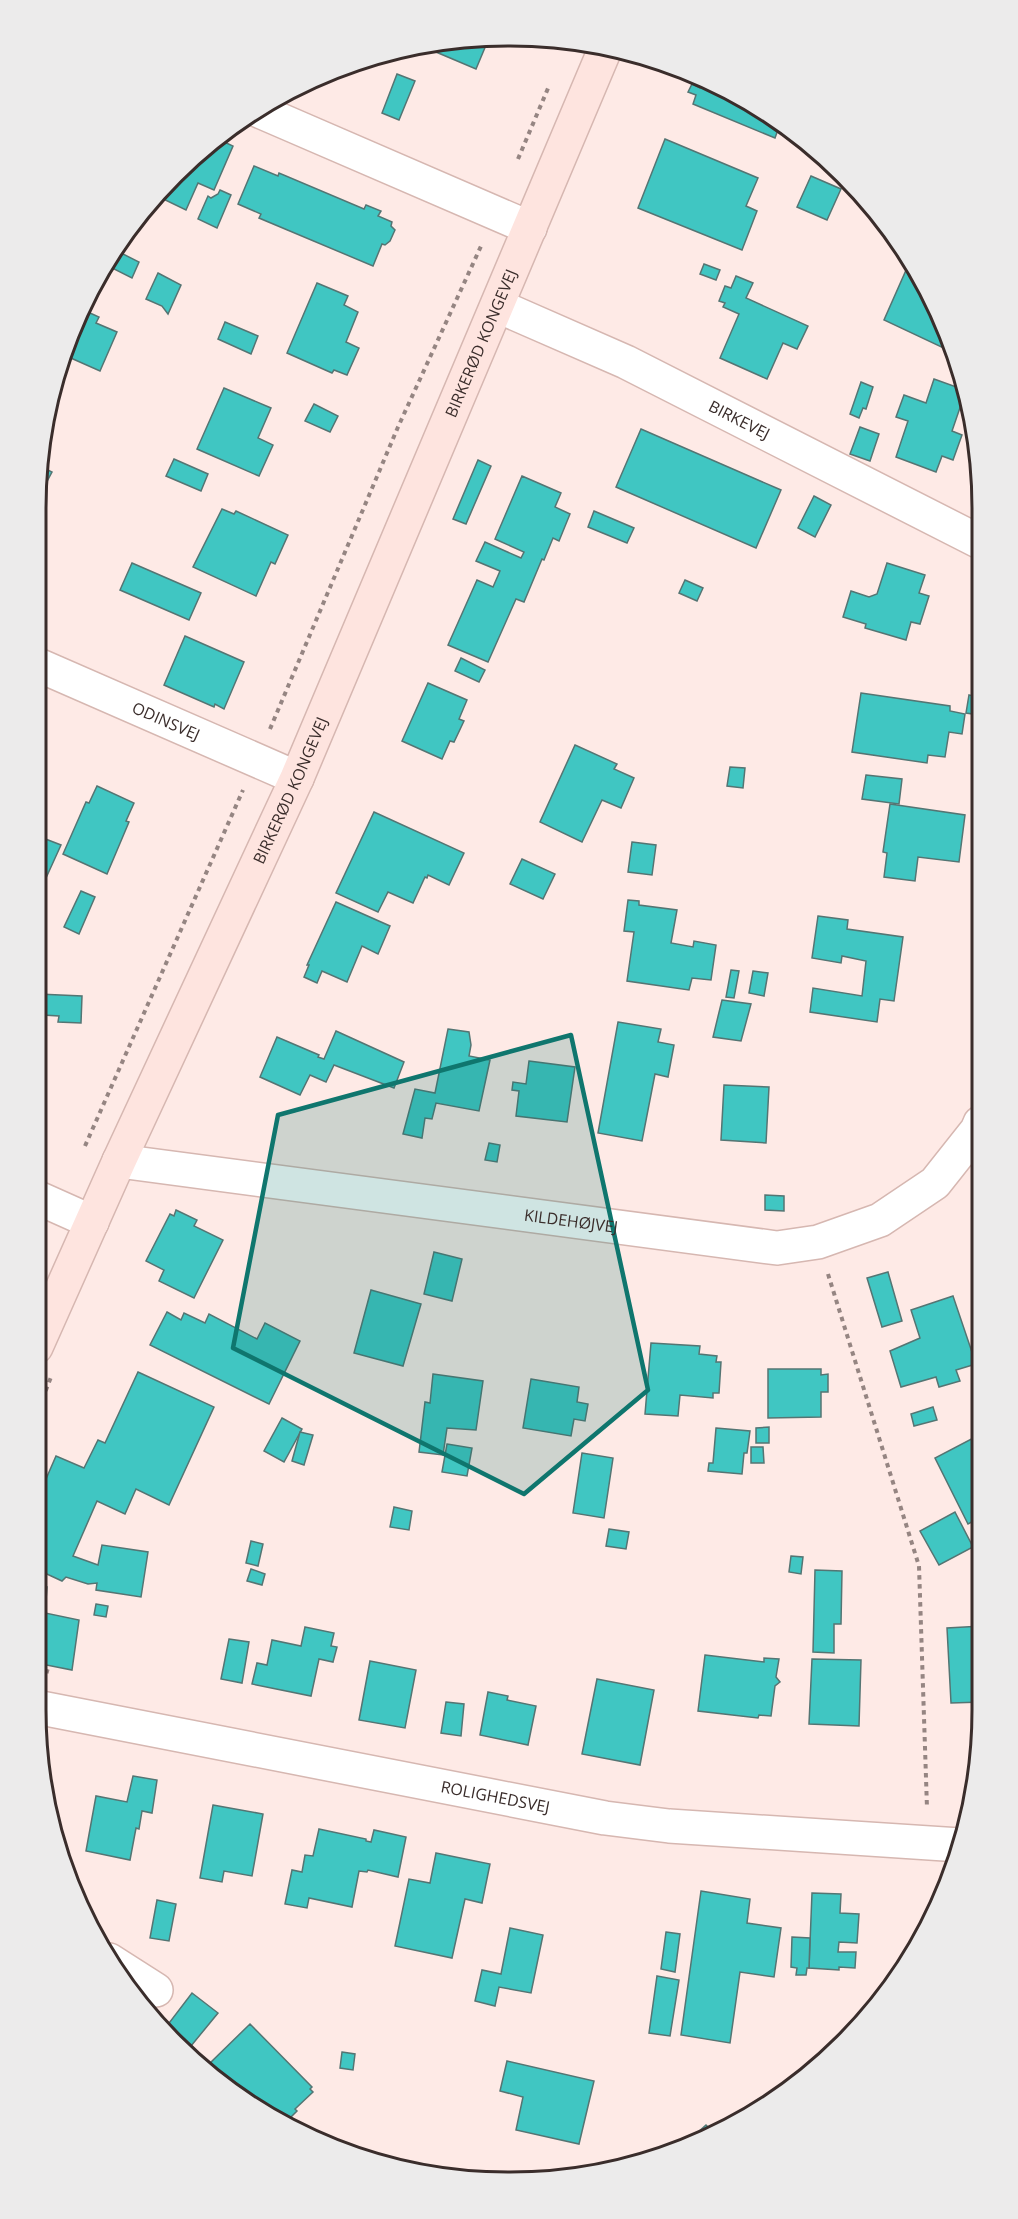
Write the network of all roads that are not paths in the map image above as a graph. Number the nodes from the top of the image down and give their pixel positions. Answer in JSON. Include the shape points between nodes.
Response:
{"nodes":[{"id":1,"x":602,"y":56,"type":"edge"},
{"id":2,"x":267,"y":114,"type":"edge"},
{"id":3,"x":530,"y":228,"type":"junction"},
{"id":4,"x":498,"y":306,"type":"junction"},
{"id":5,"x":972,"y":538,"type":"edge"},
{"id":6,"x":46,"y":668,"type":"edge"},
{"id":7,"x":297,"y":778,"type":"junction"},
{"id":8,"x":972,"y":1136,"type":"edge"},
{"id":9,"x":119,"y":1161,"type":"junction"},
{"id":10,"x":46,"y":1201,"type":"edge"},
{"id":11,"x":92,"y":1222,"type":"junction"},
{"id":12,"x":46,"y":1325,"type":"edge"},
{"id":13,"x":46,"y":1709,"type":"edge"},
{"id":14,"x":951,"y":1845,"type":"edge"},
{"id":15,"x":127,"y":1972,"type":"edge"},
{"id":16,"x":156,"y":1990,"type":"dead end"}],
"edges":[{"from":1,"to":3,"type":"main road","name":"BIRKERØD KONGEVEJ"},
{"from":2,"to":3,"type":"street"},
{"from":3,"to":4,"type":"main road","name":"BIRKERØD KONGEVEJ"},
{"from":4,"to":5,"type":"street","name":"BIRKEVEJ","via":[[626,362]]},
{"from":4,"to":7,"type":"main road","name":"BIRKERØD KONGEVEJ"},
{"from":6,"to":7,"type":"street","name":"ODINSVEJ"},
{"from":7,"to":9,"type":"main road","name":"BIRKERØD KONGEVEJ"},
{"from":8,"to":9,"type":"street","name":"KILDEHØJVEJ","via":[[936,1183],[880,1220],[818,1242],[777,1248]]},
{"from":9,"to":11,"type":"main road","name":"BIRKERØD KONGEVEJ"},
{"from":10,"to":11,"type":"street"},
{"from":11,"to":12,"type":"main road","name":"BIRKERØD KONGEVEJ"},
{"from":13,"to":14,"type":"street","name":"ROLIGHEDSVEJ","via":[[604,1818]]},
{"from":15,"to":16,"type":"street"}]}
